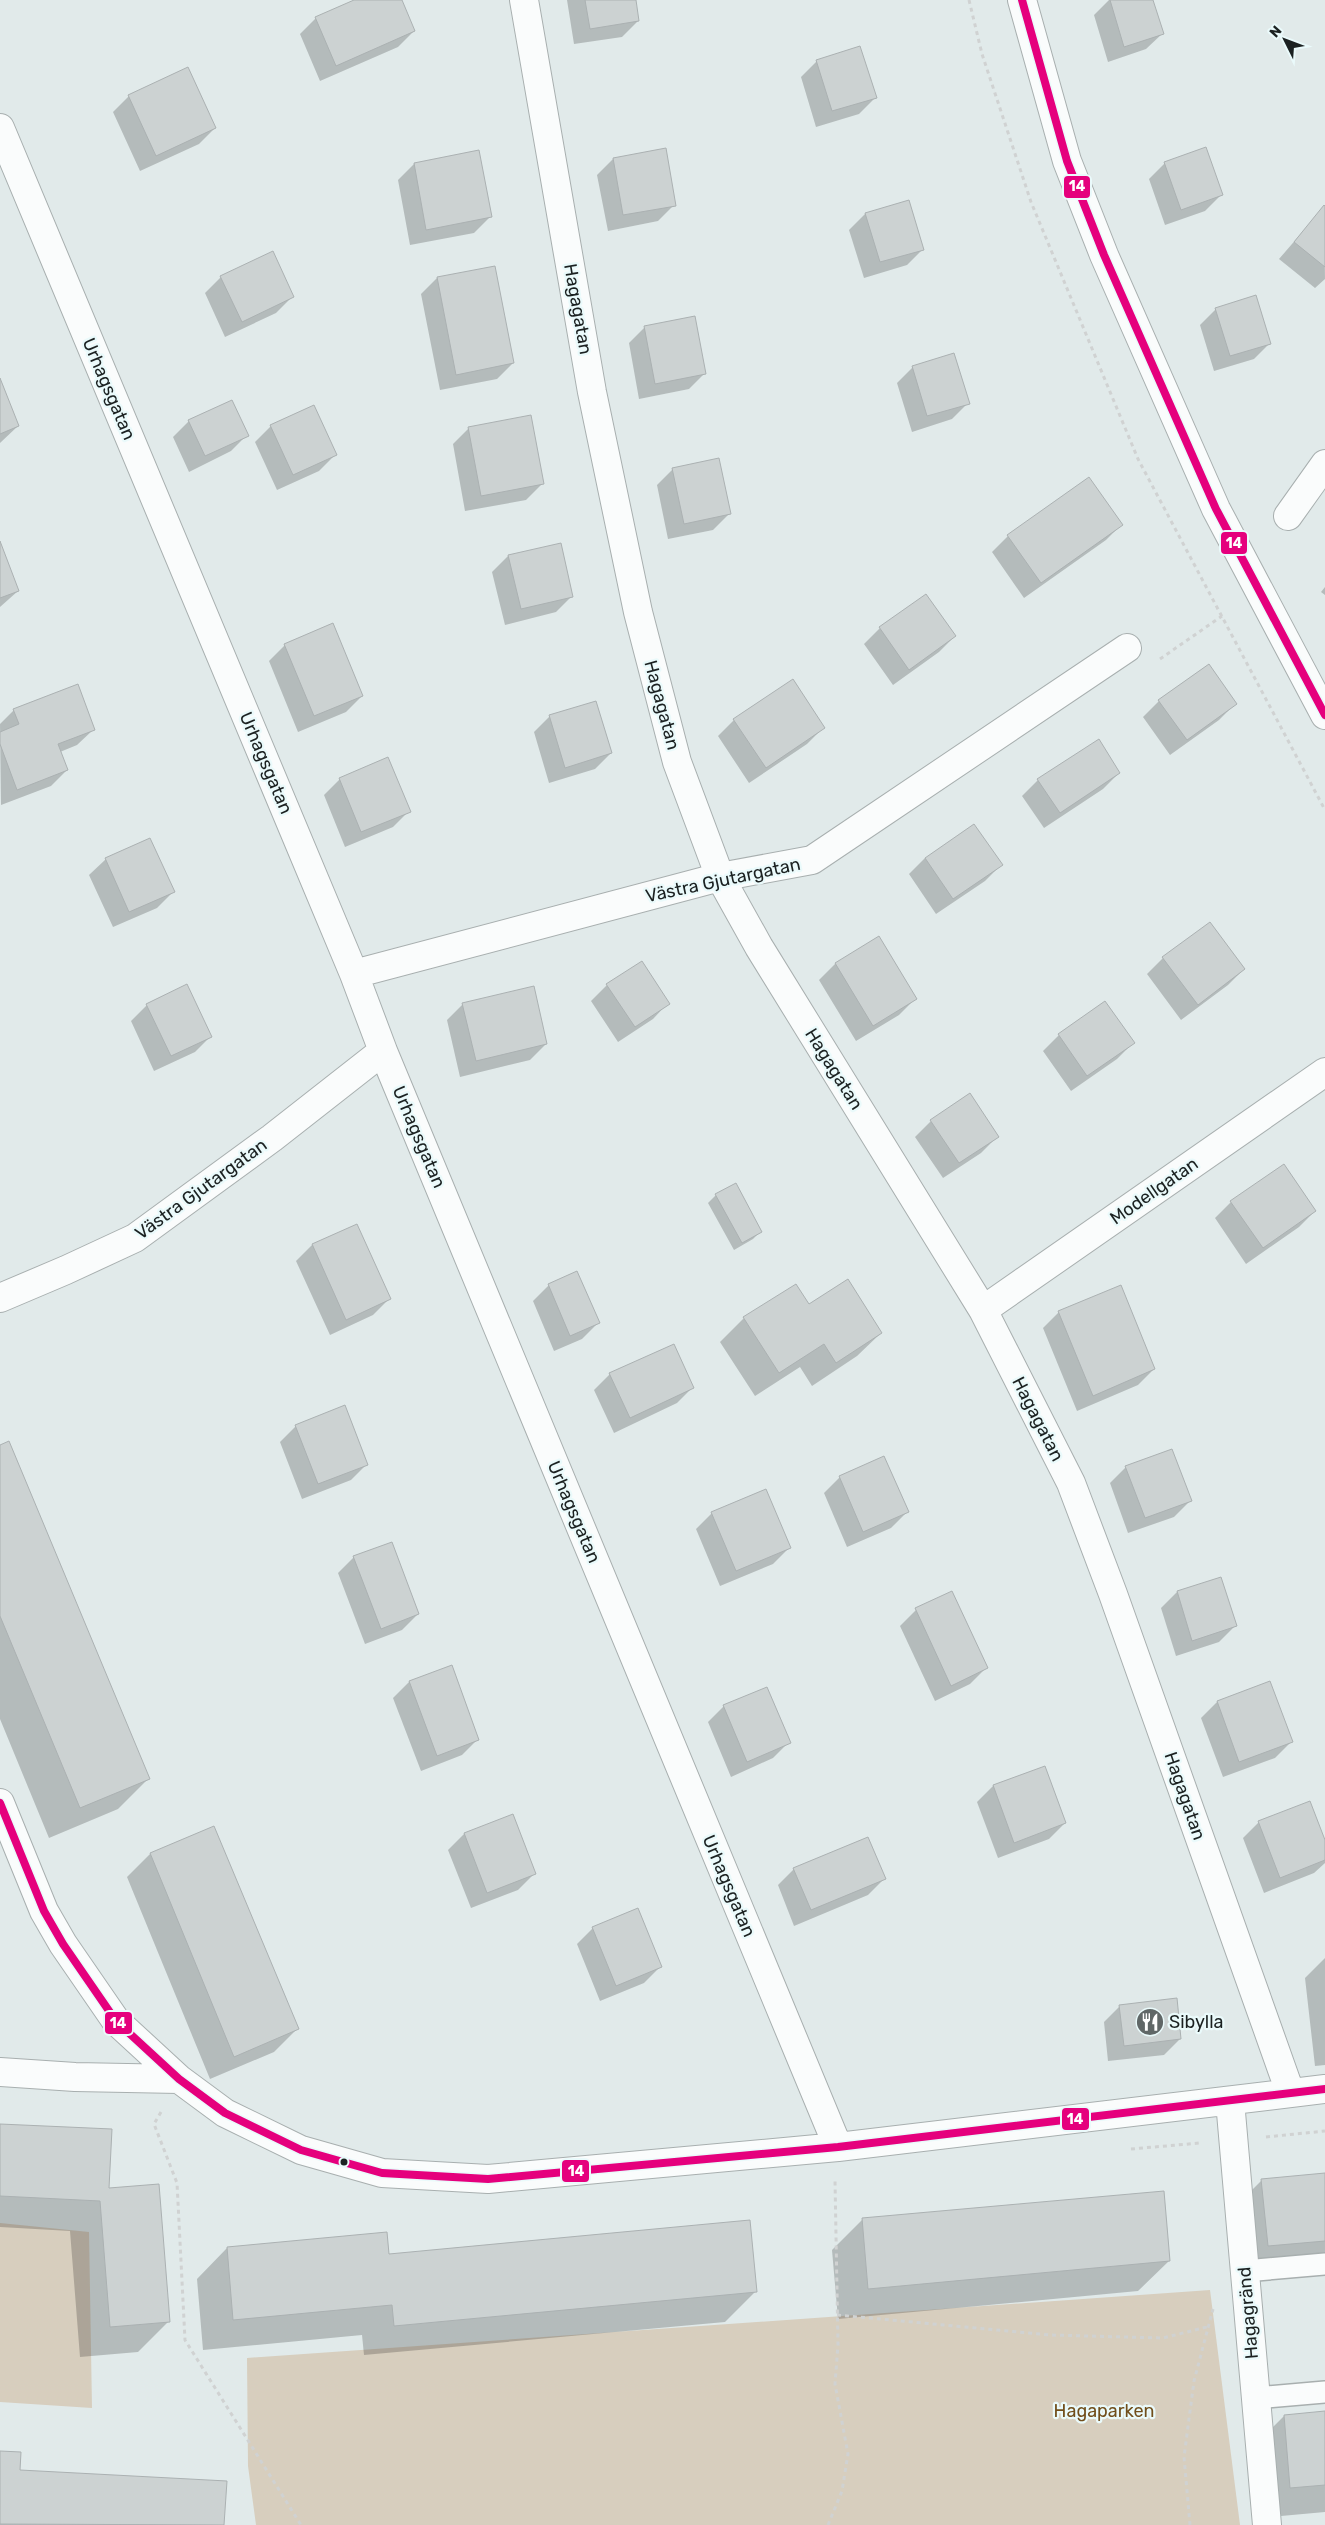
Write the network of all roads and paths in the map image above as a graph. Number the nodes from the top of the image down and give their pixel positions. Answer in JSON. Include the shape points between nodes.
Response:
{"nodes":[{"id":1,"x":524,"y":0,"type":"edge"},
{"id":2,"x":969,"y":0,"type":"edge"},
{"id":3,"x":1022,"y":0,"type":"edge"},
{"id":4,"x":0,"y":128,"type":"edge"},
{"id":5,"x":1325,"y":464,"type":"edge"},
{"id":6,"x":1288,"y":516,"type":"dead end"},
{"id":7,"x":1222,"y":616,"type":"junction"},
{"id":8,"x":1127,"y":648,"type":"joint"},
{"id":9,"x":1325,"y":715,"type":"edge"},
{"id":10,"x":1325,"y":810,"type":"edge"},
{"id":11,"x":720,"y":877,"type":"junction"},
{"id":12,"x":354,"y":974,"type":"junction"},
{"id":13,"x":383,"y":1051,"type":"junction"},
{"id":14,"x":1325,"y":1072,"type":"edge"},
{"id":15,"x":0,"y":1298,"type":"edge"},
{"id":16,"x":982,"y":1310,"type":"junction"},
{"id":17,"x":0,"y":1803,"type":"edge"},
{"id":18,"x":0,"y":2072,"type":"edge"},
{"id":19,"x":179,"y":2079,"type":"junction"},
{"id":20,"x":1325,"y":2088,"type":"edge"},
{"id":21,"x":1290,"y":2092,"type":"junction"},
{"id":22,"x":1230,"y":2101,"type":"junction"},
{"id":23,"x":838,"y":2147,"type":"junction"},
{"id":24,"x":1325,"y":2264,"type":"edge"},
{"id":25,"x":1245,"y":2271,"type":"junction"},
{"id":26,"x":837,"y":2315,"type":"junction"},
{"id":27,"x":1207,"y":2327,"type":"junction"},
{"id":28,"x":1325,"y":2392,"type":"edge"},
{"id":29,"x":1256,"y":2398,"type":"junction"},
{"id":30,"x":301,"y":2525,"type":"edge"},
{"id":31,"x":828,"y":2525,"type":"edge"},
{"id":32,"x":1190,"y":2525,"type":"edge"},
{"id":33,"x":1267,"y":2525,"type":"edge"}],
"edges":[{"from":1,"to":11,"type":"street","name":"Hagagatan","via":[[592,392],[638,612],[677,762]]},
{"from":2,"to":7,"type":"path","via":[[982,54],[1035,211],[1138,460]]},
{"from":3,"to":9,"type":"street","via":[[1067,161],[1104,255],[1216,509]]},
{"from":4,"to":12,"type":"street","name":"Urhagsgatan"},
{"from":5,"to":6,"type":"street"},
{"from":7,"to":8,"type":"path","via":[[1143,671]]},
{"from":7,"to":10,"type":"path"},
{"from":8,"to":11,"type":"street","name":"Västra Gjutargatan","via":[[812,860]]},
{"from":11,"to":12,"type":"street","name":"Västra Gjutargatan"},
{"from":11,"to":16,"type":"street","name":"Hagagatan","via":[[758,947]]},
{"from":12,"to":13,"type":"street","name":"Urhagsgatan"},
{"from":13,"to":15,"type":"street","name":"Västra Gjutargatan","via":[[272,1138],[135,1238]]},
{"from":13,"to":23,"type":"street","name":"Urhagsgatan"},
{"from":14,"to":16,"type":"street","name":"Modellgatan"},
{"from":16,"to":21,"type":"street","name":"Hagagatan","via":[[1071,1483]]},
{"from":17,"to":19,"type":"street","via":[[44,1911],[63,1944],[116,2021]]},
{"from":18,"to":19,"type":"street"},
{"from":19,"to":23,"type":"street","via":[[225,2113],[301,2150],[382,2173],[488,2179]]},
{"from":19,"to":30,"type":"path","via":[[154,2124],[177,2183],[184,2340]]},
{"from":20,"to":21,"type":"street"},
{"from":21,"to":22,"type":"street"},
{"from":22,"to":23,"type":"street"},
{"from":22,"to":25,"type":"street","name":"Hagagränd"},
{"from":23,"to":26,"type":"path","via":[[835,2176]]},
{"from":24,"to":25,"type":"lane"},
{"from":25,"to":27,"type":"path","via":[[1224,2274]]},
{"from":25,"to":29,"type":"street","name":"Hagagränd"},
{"from":26,"to":27,"type":"path","via":[[1050,2335],[1164,2338]]},
{"from":26,"to":31,"type":"path","via":[[835,2384],[848,2454],[842,2491]]},
{"from":27,"to":32,"type":"path","via":[[1194,2381],[1184,2457]]},
{"from":28,"to":29,"type":"lane"},
{"from":29,"to":33,"type":"street","name":"Hagagränd"}]}
